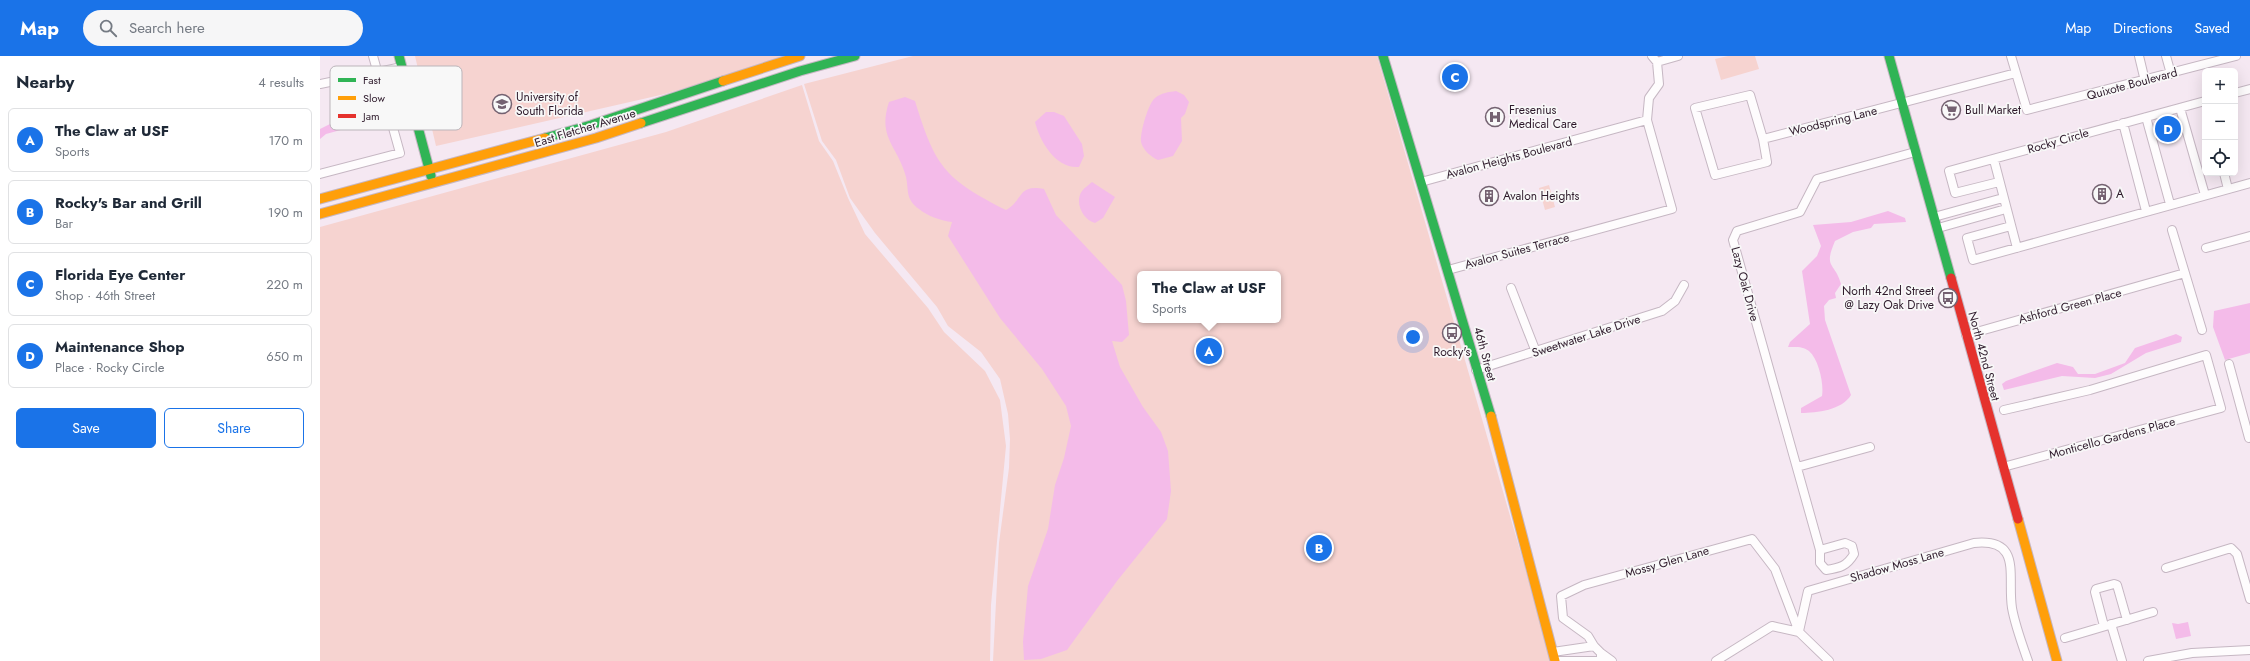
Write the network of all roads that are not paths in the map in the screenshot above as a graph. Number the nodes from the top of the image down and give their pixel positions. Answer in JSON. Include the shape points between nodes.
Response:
{"nodes":[{"id":1,"x":373,"y":56,"type":"edge"},
{"id":2,"x":400,"y":56,"type":"edge"},
{"id":3,"x":800,"y":56,"type":"edge"},
{"id":4,"x":855,"y":56,"type":"edge"},
{"id":5,"x":1383,"y":56,"type":"edge"},
{"id":6,"x":1678,"y":56,"type":"edge"},
{"id":7,"x":1889,"y":56,"type":"edge"},
{"id":8,"x":2012,"y":56,"type":"edge"},
{"id":9,"x":2139,"y":56,"type":"edge"},
{"id":10,"x":2166,"y":56,"type":"edge"},
{"id":11,"x":2236,"y":56,"type":"edge"},
{"id":12,"x":1654,"y":59,"type":"edge"},
{"id":13,"x":376,"y":66,"type":"edge"},
{"id":14,"x":402,"y":66,"type":"edge"},
{"id":15,"x":2016,"y":73,"type":"junction"},
{"id":16,"x":2171,"y":74,"type":"junction"},
{"id":17,"x":2145,"y":81,"type":"junction"},
{"id":18,"x":330,"y":82,"type":"edge"},
{"id":19,"x":320,"y":84,"type":"edge"},
{"id":20,"x":2250,"y":89,"type":"edge"},
{"id":21,"x":2238,"y":92,"type":"edge"},
{"id":22,"x":1902,"y":104,"type":"junction"},
{"id":23,"x":2202,"y":104,"type":"edge"},
{"id":24,"x":2180,"y":108,"type":"junction"},
{"id":25,"x":2146,"y":117,"type":"junction"},
{"id":26,"x":1647,"y":120,"type":"junction"},
{"id":27,"x":2123,"y":123,"type":"junction"},
{"id":28,"x":393,"y":130,"type":"edge"},
{"id":29,"x":419,"y":130,"type":"edge"},
{"id":30,"x":1763,"y":138,"type":"junction"},
{"id":31,"x":1915,"y":152,"type":"junction"},
{"id":32,"x":1994,"y":160,"type":"junction"},
{"id":33,"x":429,"y":169,"type":"junction"},
{"id":34,"x":320,"y":174,"type":"edge"},
{"id":35,"x":2225,"y":176,"type":"edge"},
{"id":36,"x":1421,"y":182,"type":"junction"},
{"id":37,"x":1999,"y":182,"type":"junction"},
{"id":38,"x":2250,"y":183,"type":"edge"},
{"id":39,"x":433,"y":184,"type":"junction"},
{"id":40,"x":2228,"y":189,"type":"junction"},
{"id":41,"x":2205,"y":195,"type":"junction"},
{"id":42,"x":2003,"y":198,"type":"junction"},
{"id":43,"x":320,"y":199,"type":"edge"},
{"id":44,"x":2170,"y":204,"type":"junction"},
{"id":45,"x":2006,"y":209,"type":"junction"},
{"id":46,"x":2146,"y":211,"type":"junction"},
{"id":47,"x":320,"y":214,"type":"edge"},
{"id":48,"x":1934,"y":217,"type":"junction"},
{"id":49,"x":2011,"y":226,"type":"junction"},
{"id":50,"x":1938,"y":228,"type":"junction"},
{"id":51,"x":2172,"y":230,"type":"dead end"},
{"id":52,"x":2250,"y":236,"type":"edge"},
{"id":53,"x":2017,"y":248,"type":"junction"},
{"id":54,"x":2206,"y":248,"type":"dead end"},
{"id":55,"x":1448,"y":270,"type":"junction"},
{"id":56,"x":2185,"y":273,"type":"junction"},
{"id":57,"x":1684,"y":286,"type":"dead end"},
{"id":58,"x":1511,"y":288,"type":"dead end"},
{"id":59,"x":2202,"y":330,"type":"dead end"},
{"id":60,"x":1966,"y":334,"type":"junction"},
{"id":61,"x":1536,"y":352,"type":"junction"},
{"id":62,"x":2229,"y":364,"type":"dead end"},
{"id":63,"x":1476,"y":370,"type":"junction"},
{"id":64,"x":2007,"y":409,"type":"dead end"},
{"id":65,"x":2247,"y":418,"type":"edge"},
{"id":66,"x":2250,"y":438,"type":"edge"},
{"id":67,"x":1870,"y":447,"type":"dead end"},
{"id":68,"x":1797,"y":467,"type":"junction"},
{"id":69,"x":2002,"y":467,"type":"junction"},
{"id":70,"x":1820,"y":550,"type":"dead end"},
{"id":71,"x":2166,"y":568,"type":"dead end"},
{"id":72,"x":2250,"y":599,"type":"edge"},
{"id":73,"x":2153,"y":612,"type":"dead end"},
{"id":74,"x":2127,"y":620,"type":"junction"},
{"id":75,"x":2108,"y":625,"type":"junction"},
{"id":76,"x":1799,"y":632,"type":"junction"},
{"id":77,"x":2065,"y":638,"type":"dead end"},
{"id":78,"x":1594,"y":646,"type":"junction"},
{"id":79,"x":2250,"y":650,"type":"edge"},
{"id":80,"x":1554,"y":658,"type":"edge"},
{"id":81,"x":1601,"y":658,"type":"edge"},
{"id":82,"x":1612,"y":661,"type":"edge"},
{"id":83,"x":1716,"y":661,"type":"edge"},
{"id":84,"x":1829,"y":661,"type":"edge"},
{"id":85,"x":2028,"y":661,"type":"edge"},
{"id":86,"x":2057,"y":661,"type":"edge"},
{"id":87,"x":2122,"y":661,"type":"edge"},
{"id":88,"x":2148,"y":661,"type":"edge"}],
"edges":[{"from":1,"to":13,"type":"street"},
{"from":2,"to":14,"type":"street"},
{"from":3,"to":33,"type":"street","name":"East Fletcher Avenue","via":[[591,125]]},
{"from":4,"to":39,"type":"street","name":"East Fletcher Avenue","via":[[800,71],[596,138]]},
{"from":5,"to":36,"type":"street","name":"46th Street"},
{"from":6,"to":12,"type":"street"},
{"from":7,"to":22,"type":"street","name":"North 42nd Street"},
{"from":8,"to":15,"type":"street"},
{"from":9,"to":17,"type":"street"},
{"from":10,"to":16,"type":"street"},
{"from":11,"to":16,"type":"street","name":"Quixote Boulevard"},
{"from":12,"to":26,"type":"street","via":[[1659,84],[1649,98]]},
{"from":15,"to":17,"type":"street","name":"Quixote Boulevard","via":[[2027,110]]},
{"from":15,"to":22,"type":"street"},
{"from":16,"to":17,"type":"street","name":"Quixote Boulevard"},
{"from":18,"to":19,"type":"street"},
{"from":20,"to":21,"type":"street"},
{"from":22,"to":30,"type":"street","name":"Woodspring Lane"},
{"from":22,"to":31,"type":"street","name":"North 42nd Street"},
{"from":23,"to":24,"type":"street","name":"Rocky Circle"},
{"from":24,"to":25,"type":"street","name":"Rocky Circle"},
{"from":24,"to":41,"type":"street"},
{"from":25,"to":27,"type":"street","name":"Rocky Circle"},
{"from":25,"to":44,"type":"street"},
{"from":26,"to":36,"type":"street","name":"Avalon Heights Boulevard"},
{"from":26,"to":55,"type":"street","name":"Avalon Suites Terrace","via":[[1672,209]]},
{"from":27,"to":32,"type":"street","name":"Rocky Circle"},
{"from":27,"to":46,"type":"street"},
{"from":28,"to":34,"type":"street","via":[[400,153]]},
{"from":29,"to":33,"type":"street"},
{"from":30,"to":30,"type":"street","via":[[1750,95],[1695,108],[1716,175],[1767,162]]},
{"from":31,"to":48,"type":"street","name":"North 42nd Street"},
{"from":31,"to":68,"type":"street","name":"Lazy Oak Drive","via":[[1817,179],[1800,212],[1737,231],[1733,240]]},
{"from":32,"to":37,"type":"street"},
{"from":32,"to":37,"type":"street","name":"Rocky Circle","via":[[1949,171],[1955,194]]},
{"from":33,"to":39,"type":"street"},
{"from":33,"to":43,"type":"street","name":"East Fletcher Avenue"},
{"from":35,"to":40,"type":"street"},
{"from":36,"to":55,"type":"street","name":"46th Street"},
{"from":37,"to":42,"type":"street"},
{"from":38,"to":40,"type":"street"},
{"from":39,"to":47,"type":"street","name":"East Fletcher Avenue"},
{"from":40,"to":41,"type":"street"},
{"from":41,"to":44,"type":"street"},
{"from":42,"to":45,"type":"street"},
{"from":42,"to":48,"type":"street"},
{"from":44,"to":46,"type":"street"},
{"from":45,"to":49,"type":"street"},
{"from":45,"to":50,"type":"street"},
{"from":46,"to":53,"type":"street"},
{"from":48,"to":50,"type":"street","name":"North 42nd Street"},
{"from":49,"to":53,"type":"street"},
{"from":49,"to":53,"type":"street","via":[[1967,238],[1973,260]]},
{"from":50,"to":60,"type":"street","name":"North 42nd Street"},
{"from":51,"to":56,"type":"street"},
{"from":52,"to":54,"type":"street"},
{"from":55,"to":63,"type":"street","name":"46th Street"},
{"from":56,"to":59,"type":"street"},
{"from":56,"to":60,"type":"street","name":"Ashford Green Place"},
{"from":57,"to":61,"type":"street","name":"Sweetwater Lake Drive","via":[[1676,301],[1662,311]]},
{"from":58,"to":61,"type":"street"},
{"from":60,"to":69,"type":"street","name":"North 42nd Street"},
{"from":61,"to":63,"type":"street","name":"Sweetwater Lake Drive"},
{"from":62,"to":65,"type":"street"},
{"from":63,"to":80,"type":"street","name":"46th Street","via":[[1502,453]]},
{"from":64,"to":69,"type":"street","name":"Monticello Gardens Place","via":[[2090,390],[2206,355],[2221,408]]},
{"from":65,"to":66,"type":"street"},
{"from":67,"to":68,"type":"street"},
{"from":68,"to":70,"type":"street","name":"Lazy Oak Drive"},
{"from":69,"to":86,"type":"street","name":"North 42nd Street"},
{"from":71,"to":72,"type":"street","via":[[2231,548],[2237,554]]},
{"from":73,"to":74,"type":"street"},
{"from":74,"to":75,"type":"street"},
{"from":74,"to":75,"type":"street","via":[[2117,585],[2114,584],[2096,589],[2095,592]]},
{"from":75,"to":77,"type":"street"},
{"from":75,"to":87,"type":"street"},
{"from":76,"to":78,"type":"street","name":"Mossy Glen Lane","via":[[1775,569],[1752,539],[1584,585],[1561,596],[1563,618],[1588,636]]},
{"from":76,"to":83,"type":"street","via":[[1772,626]]},
{"from":76,"to":84,"type":"street"},
{"from":76,"to":85,"type":"street","name":"Shadow Moss Lane","via":[[1808,591],[1974,543],[1988,542],[2002,547],[2009,558],[2012,608]]},
{"from":78,"to":80,"type":"street"},
{"from":78,"to":81,"type":"street","name":"Mossy Glen Lane"},
{"from":79,"to":88,"type":"street","via":[[2192,653]]},
{"from":80,"to":81,"type":"street"},
{"from":81,"to":82,"type":"street"}]}
